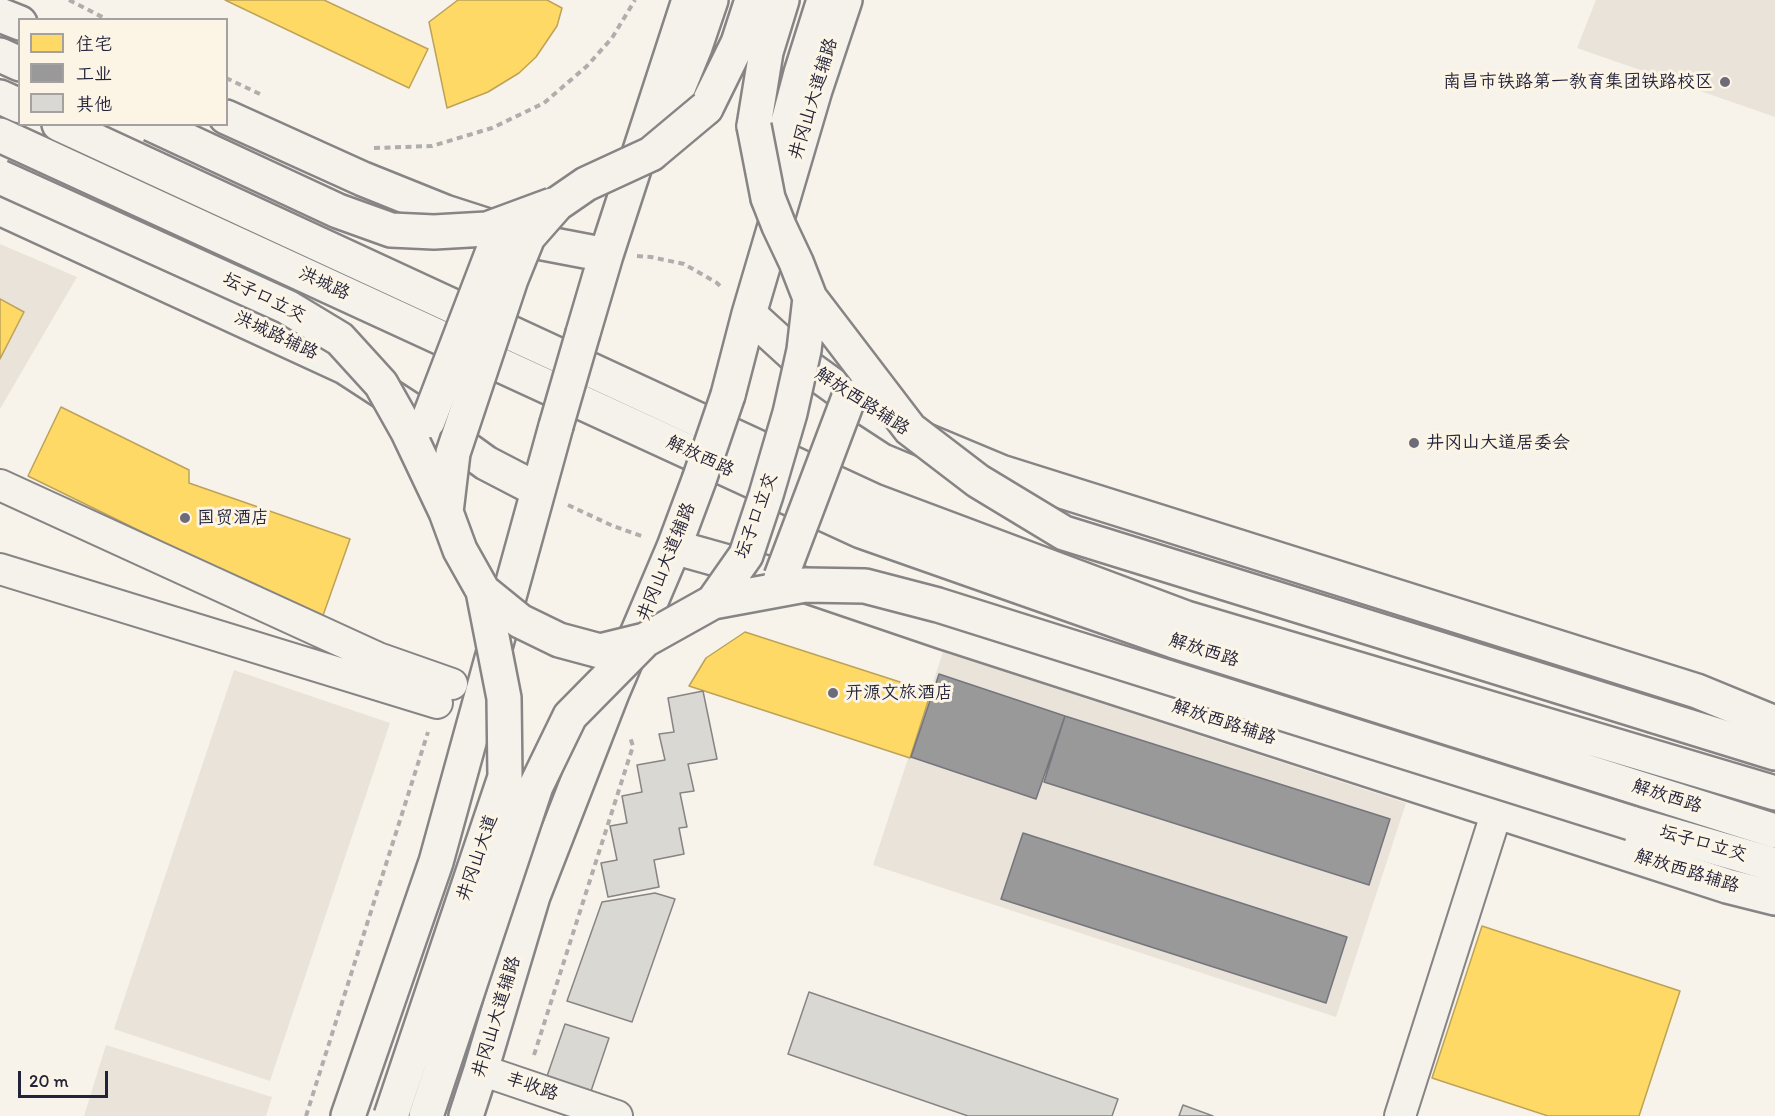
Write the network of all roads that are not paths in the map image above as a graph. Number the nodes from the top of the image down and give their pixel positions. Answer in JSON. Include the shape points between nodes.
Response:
{"nodes":[{"id":1,"x":689,"y":0,"type":"edge"},
{"id":2,"x":711,"y":0,"type":"edge"},
{"id":3,"x":752,"y":0,"type":"edge"},
{"id":4,"x":782,"y":0,"type":"edge"},
{"id":5,"x":824,"y":0,"type":"edge"},
{"id":6,"x":845,"y":0,"type":"edge"},
{"id":7,"x":0,"y":15,"type":"edge"},
{"id":8,"x":18,"y":22,"type":"edge"},
{"id":9,"x":0,"y":55,"type":"edge"},
{"id":10,"x":18,"y":63,"type":"edge"},
{"id":11,"x":0,"y":98,"type":"edge"},
{"id":12,"x":18,"y":105,"type":"edge"},
{"id":13,"x":228,"y":118,"type":"edge"},
{"id":14,"x":62,"y":126,"type":"edge"},
{"id":15,"x":155,"y":126,"type":"edge"},
{"id":16,"x":0,"y":135,"type":"edge"},
{"id":17,"x":651,"y":154,"type":"junction"},
{"id":18,"x":0,"y":177,"type":"edge"},
{"id":19,"x":768,"y":198,"type":"junction"},
{"id":20,"x":557,"y":204,"type":"junction"},
{"id":21,"x":0,"y":208,"type":"edge"},
{"id":22,"x":501,"y":230,"type":"junction"},
{"id":23,"x":606,"y":255,"type":"junction"},
{"id":24,"x":810,"y":298,"type":"junction"},
{"id":25,"x":750,"y":314,"type":"junction"},
{"id":26,"x":849,"y":397,"type":"junction"},
{"id":27,"x":661,"y":402,"type":"joint"},
{"id":28,"x":428,"y":421,"type":"junction"},
{"id":29,"x":647,"y":432,"type":"joint"},
{"id":30,"x":0,"y":485,"type":"edge"},
{"id":31,"x":538,"y":490,"type":"junction"},
{"id":32,"x":446,"y":512,"type":"junction"},
{"id":33,"x":674,"y":547,"type":"junction"},
{"id":34,"x":0,"y":570,"type":"edge"},
{"id":35,"x":781,"y":577,"type":"junction"},
{"id":36,"x":483,"y":591,"type":"junction"},
{"id":37,"x":713,"y":603,"type":"junction"},
{"id":38,"x":645,"y":640,"type":"junction"},
{"id":39,"x":1775,"y":723,"type":"edge"},
{"id":40,"x":1775,"y":753,"type":"edge"},
{"id":41,"x":1775,"y":793,"type":"edge"},
{"id":42,"x":1497,"y":811,"type":"junction"},
{"id":43,"x":1775,"y":831,"type":"edge"},
{"id":44,"x":436,"y":862,"type":"junction"},
{"id":45,"x":1775,"y":865,"type":"edge"},
{"id":46,"x":532,"y":896,"type":"junction"},
{"id":47,"x":1775,"y":898,"type":"edge"},
{"id":48,"x":364,"y":1067,"type":"junction"},
{"id":49,"x":481,"y":1070,"type":"junction"},
{"id":50,"x":467,"y":1112,"type":"edge"},
{"id":51,"x":348,"y":1116,"type":"edge"},
{"id":52,"x":390,"y":1116,"type":"edge"},
{"id":53,"x":426,"y":1116,"type":"edge"},
{"id":54,"x":617,"y":1116,"type":"edge"},
{"id":55,"x":1400,"y":1116,"type":"edge"}],
"edges":[{"from":1,"to":23,"type":"main road"},
{"from":2,"to":17,"type":"main road"},
{"from":3,"to":17,"type":"main road","name":"坛子口立交","bridge":true,"via":[[738,43],[706,108]]},
{"from":4,"to":19,"type":"main road","name":"坛子口立交","bridge":true,"via":[[766,52],[754,126]]},
{"from":5,"to":19,"type":"main road"},
{"from":6,"to":25,"type":"main road","name":"井冈山大道辅路"},
{"from":7,"to":8,"type":"main road"},
{"from":9,"to":10,"type":"main road"},
{"from":11,"to":12,"type":"main road"},
{"from":13,"to":22,"type":"main road","via":[[363,179]]},
{"from":14,"to":27,"type":"main road","name":"洪城路"},
{"from":15,"to":20,"type":"main road","name":"坛子口立交","bridge":true,"via":[[338,211],[391,230],[488,229]]},
{"from":16,"to":29,"type":"main road","name":"洪城路"},
{"from":17,"to":20,"type":"main road","name":"坛子口立交","bridge":true,"via":[[586,184]]},
{"from":18,"to":32,"type":"main road","name":"坛子口立交","bridge":true,"via":[[287,307],[340,339],[381,384]]},
{"from":19,"to":24,"type":"main road","name":"坛子口立交","bridge":true},
{"from":20,"to":32,"type":"main road","name":"坛子口立交","bridge":true,"via":[[528,237],[511,279],[453,453]]},
{"from":21,"to":28,"type":"main road","name":"洪城路辅路","via":[[345,367]]},
{"from":22,"to":23,"type":"main road","via":[[538,242]]},
{"from":22,"to":28,"type":"main road","bridge":true},
{"from":23,"to":31,"type":"main road","bridge":true},
{"from":24,"to":37,"type":"main road","name":"坛子口立交","bridge":true,"via":[[793,403],[766,495],[746,555]]},
{"from":24,"to":40,"type":"main road","bridge":true,"via":[[910,429],[978,481],[1064,533]]},
{"from":25,"to":26,"type":"main road","name":"解放西路辅路","via":[[806,366]]},
{"from":25,"to":33,"type":"main road","name":"井冈山大道辅路","bridge":true,"via":[[728,395]]},
{"from":26,"to":35,"type":"main road","bridge":true},
{"from":26,"to":39,"type":"main road","name":"解放西路辅路","via":[[898,429],[1000,472],[1698,691]]},
{"from":27,"to":41,"type":"main road","name":"解放西路","via":[[874,501],[1186,618]]},
{"from":28,"to":31,"type":"main road","name":"洪城路辅路","via":[[486,463]]},
{"from":29,"to":43,"type":"main road","name":"解放西路","via":[[883,539],[1174,641]]},
{"from":30,"to":34,"type":"street","via":[[378,658],[445,694]]},
{"from":31,"to":44,"type":"main road"},
{"from":32,"to":36,"type":"main road","name":"坛子口立交","bridge":true,"via":[[460,550]]},
{"from":33,"to":35,"type":"main road","name":"解放西路辅路"},
{"from":33,"to":46,"type":"main road","name":"井冈山大道辅路"},
{"from":35,"to":42,"type":"main road","name":"解放西路辅路"},
{"from":36,"to":38,"type":"main road","name":"坛子口立交","bridge":true,"via":[[520,621],[559,640],[600,651]]},
{"from":36,"to":52,"type":"main road","name":"井冈山大道","bridge":true,"via":[[504,698],[505,777]]},
{"from":37,"to":38,"type":"main road","name":"坛子口立交","bridge":true},
{"from":37,"to":45,"type":"main road","name":"坛子口立交","bridge":true,"via":[[805,585],[865,586],[938,605]]},
{"from":38,"to":53,"type":"main road","name":"井冈山大道","bridge":true,"via":[[570,716],[536,786]]},
{"from":42,"to":47,"type":"main road","name":"解放西路辅路"},
{"from":42,"to":55,"type":"street"},
{"from":44,"to":46,"type":"main road","via":[[442,892],[451,904],[478,918],[509,916]]},
{"from":44,"to":48,"type":"main road"},
{"from":46,"to":49,"type":"main road","name":"井冈山大道辅路"},
{"from":48,"to":50,"type":"main road","via":[[389,1060],[413,1062],[436,1072],[455,1088]]},
{"from":48,"to":51,"type":"main road"},
{"from":49,"to":50,"type":"main road","name":"井冈山大道辅路"},
{"from":49,"to":54,"type":"street","name":"丰收路"}]}
